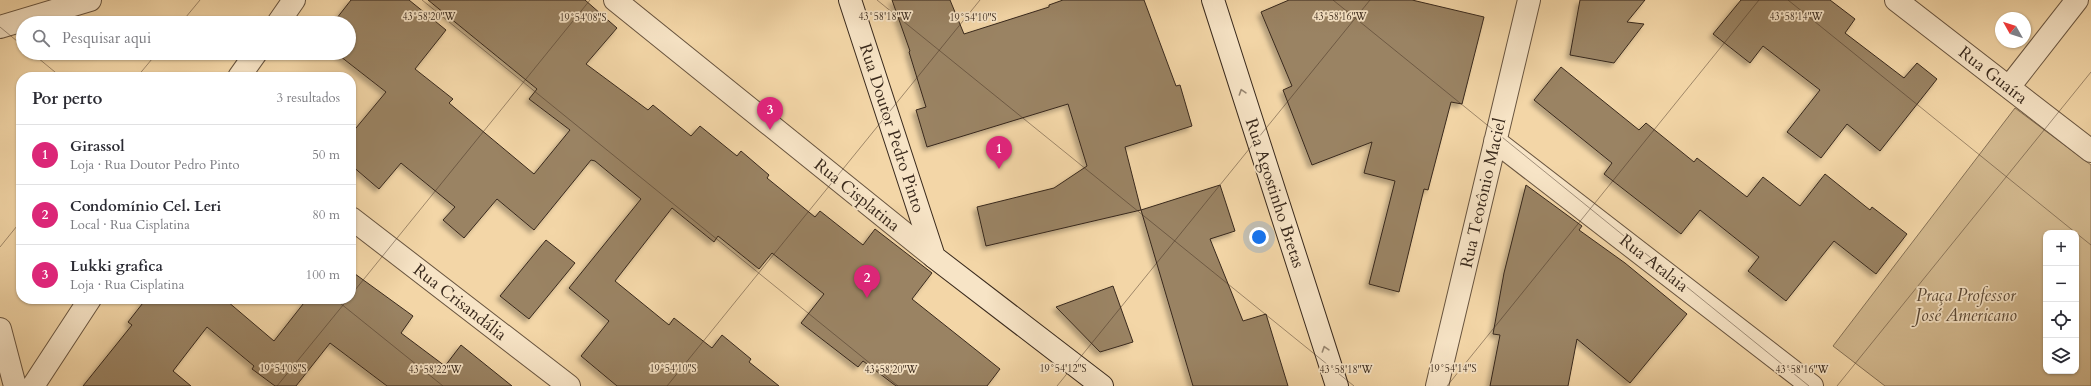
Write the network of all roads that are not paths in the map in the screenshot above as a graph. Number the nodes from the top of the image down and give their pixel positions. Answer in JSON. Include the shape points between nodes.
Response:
{"nodes":[{"id":1,"x":90,"y":0,"type":"edge"},
{"id":2,"x":294,"y":0,"type":"edge"},
{"id":3,"x":615,"y":0,"type":"edge"},
{"id":4,"x":850,"y":0,"type":"edge"},
{"id":5,"x":1213,"y":0,"type":"edge"},
{"id":6,"x":1529,"y":0,"type":"edge"},
{"id":7,"x":1896,"y":0,"type":"edge"},
{"id":8,"x":2077,"y":0,"type":"edge"},
{"id":9,"x":37,"y":16,"type":"edge"},
{"id":10,"x":283,"y":16,"type":"edge"},
{"id":11,"x":16,"y":22,"type":"edge"},
{"id":12,"x":0,"y":27,"type":"edge"},
{"id":13,"x":251,"y":60,"type":"edge"},
{"id":14,"x":243,"y":72,"type":"edge"},
{"id":15,"x":2009,"y":87,"type":"junction"},
{"id":16,"x":1495,"y":141,"type":"junction"},
{"id":17,"x":2091,"y":151,"type":"edge"},
{"id":18,"x":356,"y":222,"type":"edge"},
{"id":19,"x":934,"y":257,"type":"junction"},
{"id":20,"x":87,"y":304,"type":"edge"},
{"id":21,"x":0,"y":329,"type":"edge"},
{"id":22,"x":15,"y":386,"type":"edge"},
{"id":23,"x":33,"y":386,"type":"edge"},
{"id":24,"x":569,"y":386,"type":"edge"},
{"id":25,"x":1102,"y":386,"type":"edge"},
{"id":26,"x":1337,"y":386,"type":"edge"},
{"id":27,"x":1437,"y":386,"type":"edge"},
{"id":28,"x":1812,"y":386,"type":"edge"}],
"edges":[{"from":1,"to":9,"type":"street"},
{"from":2,"to":10,"type":"street"},
{"from":3,"to":19,"type":"street","name":"Rua Cisplatina"},
{"from":4,"to":19,"type":"street","name":"Rua Doutor Pedro Pinto"},
{"from":26,"to":5,"type":"street","name":"Rua Agostinho Bretas","one_way":true},
{"from":6,"to":16,"type":"street","name":"Rua Teotônio Maciel"},
{"from":7,"to":15,"type":"street","name":"Rua Guaíra"},
{"from":8,"to":15,"type":"street"},
{"from":11,"to":12,"type":"street"},
{"from":13,"to":14,"type":"street"},
{"from":15,"to":17,"type":"street","name":"Rua Guaíra"},
{"from":16,"to":27,"type":"street","name":"Rua Teotônio Maciel"},
{"from":16,"to":28,"type":"street","name":"Rua Atalaia"},
{"from":18,"to":24,"type":"street","name":"Rua Crisandália"},
{"from":19,"to":25,"type":"street","name":"Rua Cisplatina"},
{"from":20,"to":23,"type":"street"},
{"from":21,"to":22,"type":"street"}]}
